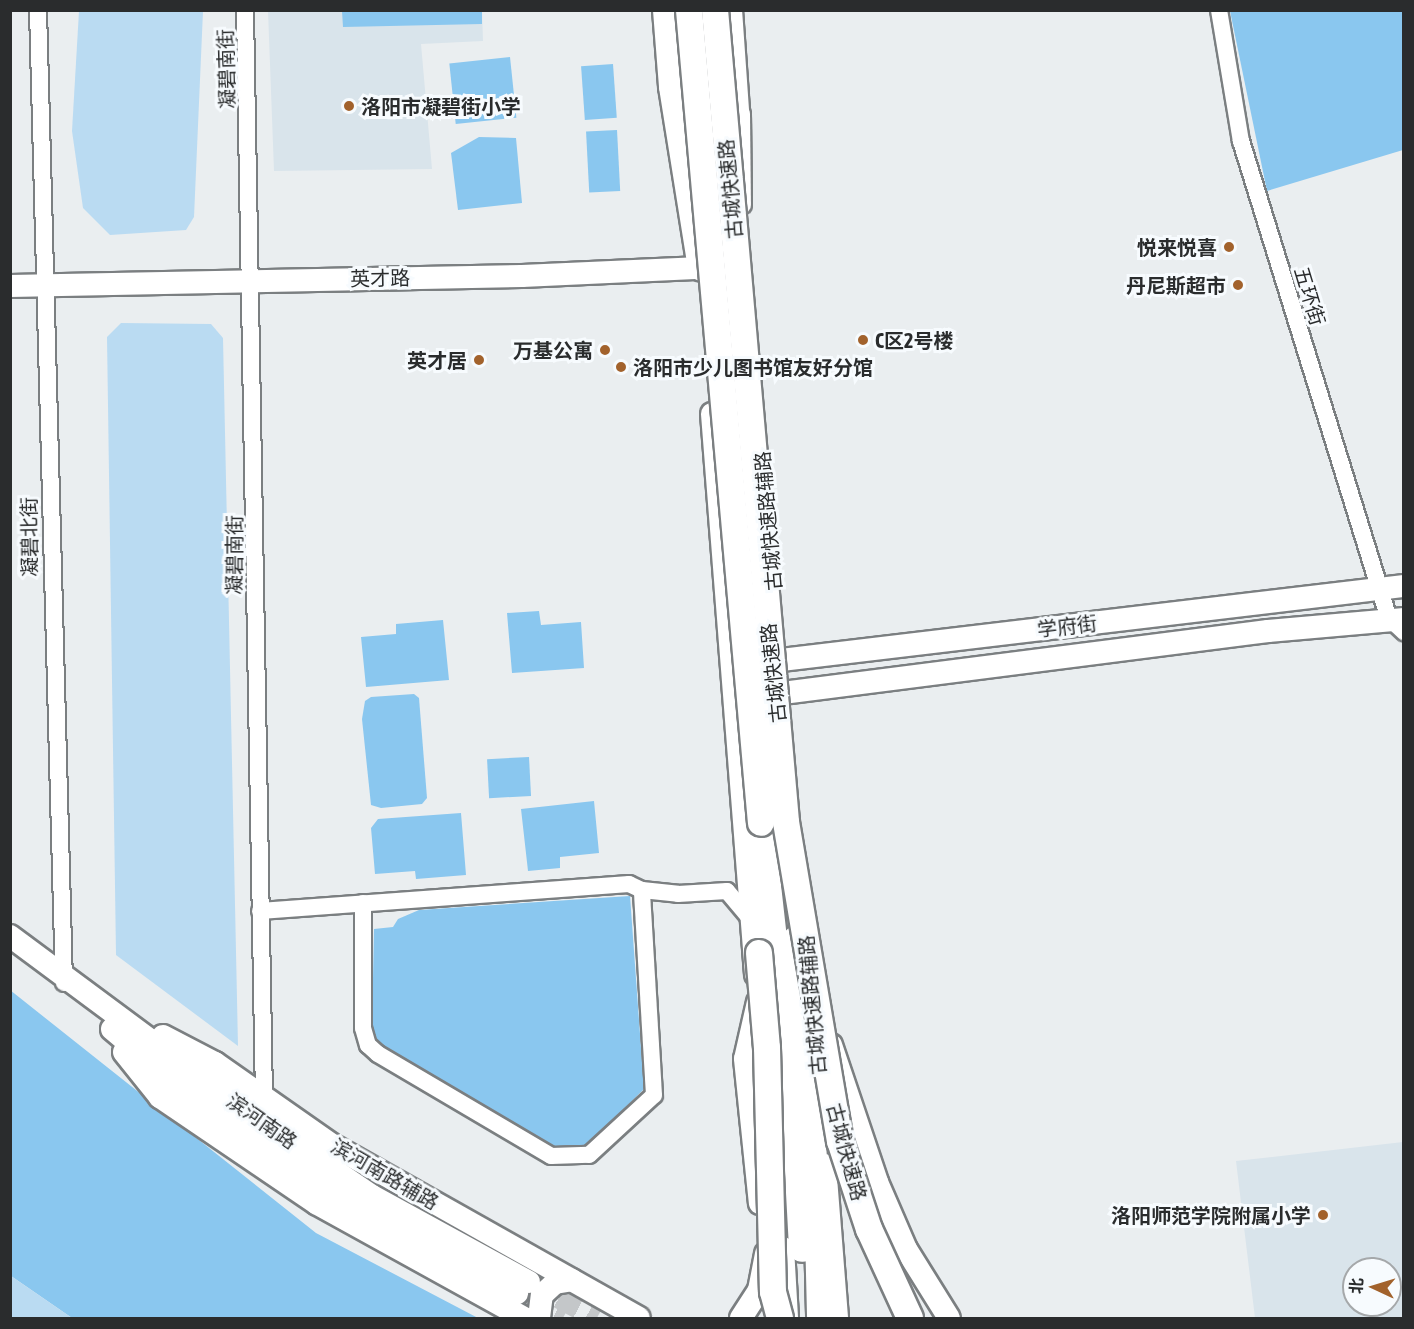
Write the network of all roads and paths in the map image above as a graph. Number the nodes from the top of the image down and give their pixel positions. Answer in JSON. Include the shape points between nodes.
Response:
{"nodes":[{"id":1,"x":38,"y":10,"type":"edge"},
{"id":2,"x":245,"y":10,"type":"edge"},
{"id":3,"x":654,"y":10,"type":"edge"},
{"id":4,"x":666,"y":10,"type":"edge"},
{"id":5,"x":678,"y":10,"type":"edge"},
{"id":6,"x":689,"y":10,"type":"edge"},
{"id":7,"x":716,"y":10,"type":"edge"},
{"id":8,"x":724,"y":10,"type":"edge"},
{"id":9,"x":729,"y":10,"type":"edge"},
{"id":10,"x":740,"y":10,"type":"edge"},
{"id":11,"x":1219,"y":10,"type":"edge"},
{"id":12,"x":744,"y":254,"type":"junction"},
{"id":13,"x":702,"y":274,"type":"junction"},
{"id":14,"x":253,"y":283,"type":"junction"},
{"id":15,"x":10,"y":286,"type":"edge"},
{"id":16,"x":44,"y":289,"type":"junction"},
{"id":17,"x":10,"y":294,"type":"edge"},
{"id":18,"x":1404,"y":586,"type":"edge"},
{"id":19,"x":1380,"y":589,"type":"junction"},
{"id":20,"x":1400,"y":622,"type":"edge"},
{"id":21,"x":781,"y":661,"type":"junction"},
{"id":22,"x":731,"y":666,"type":"junction"},
{"id":23,"x":784,"y":691,"type":"junction"},
{"id":24,"x":734,"y":700,"type":"junction"},
{"id":25,"x":773,"y":822,"type":"junction"},
{"id":26,"x":642,"y":890,"type":"junction"},
{"id":27,"x":363,"y":903,"type":"junction"},
{"id":28,"x":260,"y":911,"type":"junction"},
{"id":29,"x":750,"y":918,"type":"junction"},
{"id":30,"x":10,"y":936,"type":"edge"},
{"id":31,"x":10,"y":952,"type":"edge"},
{"id":32,"x":64,"y":981,"type":"junction"},
{"id":33,"x":811,"y":987,"type":"junction"},
{"id":34,"x":758,"y":1002,"type":"junction"},
{"id":35,"x":96,"y":1007,"type":"junction"},
{"id":36,"x":264,"y":1099,"type":"junction"},
{"id":37,"x":573,"y":1280,"type":"junction"},
{"id":38,"x":523,"y":1287,"type":"tunnel mouth"},
{"id":39,"x":635,"y":1317,"type":"edge"},
{"id":40,"x":525,"y":1318,"type":"tunnel mouth"},
{"id":41,"x":539,"y":1318,"type":"edge"},
{"id":42,"x":741,"y":1318,"type":"edge"},
{"id":43,"x":780,"y":1318,"type":"edge"},
{"id":44,"x":787,"y":1318,"type":"edge"},
{"id":45,"x":805,"y":1318,"type":"edge"},
{"id":46,"x":820,"y":1318,"type":"edge"},
{"id":47,"x":837,"y":1318,"type":"edge"},
{"id":48,"x":910,"y":1318,"type":"edge"},
{"id":49,"x":949,"y":1318,"type":"edge"}],
"edges":[{"from":1,"to":16,"type":"street","name":"凝碧北街"},
{"from":2,"to":14,"type":"street","name":"凝碧南街"},
{"from":3,"to":13,"type":"street","via":[[661,92]]},
{"from":4,"to":13,"type":"highway","via":[[672,87]]},
{"from":5,"to":13,"type":"main road"},
{"from":6,"to":25,"type":"highway","name":"古城快速路","bridge":true},
{"from":7,"to":25,"type":"highway","name":"古城快速路","bridge":true},
{"from":8,"to":12,"type":"main road","name":"古城快速路辅路"},
{"from":9,"to":12,"type":"highway"},
{"from":10,"to":12,"type":"street"},
{"from":11,"to":19,"type":"street","name":"五环街","via":[[1241,141]]},
{"from":12,"to":13,"type":"main road","name":"英才路"},
{"from":12,"to":21,"type":"main road","name":"古城快速路辅路"},
{"from":13,"to":14,"type":"main road","name":"英才路"},
{"from":13,"to":22,"type":"main road"},
{"from":14,"to":16,"type":"main road","name":"英才路"},
{"from":14,"to":28,"type":"street","name":"凝碧南街"},
{"from":15,"to":16,"type":"main road","name":"英才路"},
{"from":16,"to":17,"type":"main road","name":"英才路"},
{"from":16,"to":32,"type":"street","name":"凝碧北街"},
{"from":18,"to":19,"type":"main road","name":"学府街"},
{"from":19,"to":20,"type":"street"},
{"from":19,"to":21,"type":"main road","name":"学府街"},
{"from":20,"to":23,"type":"main road","name":"学府街"},
{"from":21,"to":22,"type":"main road","name":"学府街"},
{"from":21,"to":23,"type":"main road","name":"古城快速路辅路"},
{"from":22,"to":24,"type":"main road"},
{"from":23,"to":24,"type":"main road","name":"学府街"},
{"from":23,"to":33,"type":"main road","name":"古城快速路辅路"},
{"from":24,"to":29,"type":"main road"},
{"from":25,"to":43,"type":"highway","name":"古城快速路","bridge":true,"via":[[759,953],[767,1048],[773,1292]]},
{"from":25,"to":45,"type":"highway"},
{"from":25,"to":46,"type":"highway","bridge":true,"via":[[817,1192]]},
{"from":25,"to":48,"type":"highway","name":"古城快速路","bridge":true,"via":[[840,1141],[869,1229]]},
{"from":26,"to":27,"type":"street","via":[[629,884]]},
{"from":26,"to":27,"type":"street","via":[[654,1095],[589,1155],[551,1155],[368,1045],[363,1028]]},
{"from":26,"to":29,"type":"street","via":[[678,894],[726,891]]},
{"from":27,"to":28,"type":"street"},
{"from":28,"to":36,"type":"street","name":"凝碧南街"},
{"from":29,"to":34,"type":"main road"},
{"from":30,"to":32,"type":"main road","name":"滨河南路"},
{"from":31,"to":32,"type":"main road","name":"滨河南路"},
{"from":32,"to":35,"type":"main road","name":"滨河南路"},
{"from":33,"to":47,"type":"main road","name":"古城快速路辅路"},
{"from":33,"to":49,"type":"main road","via":[[877,1182],[906,1249]]},
{"from":34,"to":42,"type":"main road","via":[[745,1059],[766,1254],[759,1290]]},
{"from":34,"to":44,"type":"main road"},
{"from":35,"to":36,"type":"main road","name":"滨河南路辅路","via":[[215,1063]]},
{"from":35,"to":38,"type":"main road","name":"滨河南路","via":[[177,1084],[304,1172],[402,1233]]},
{"from":35,"to":40,"type":"main road","via":[[160,1097],[316,1203]]},
{"from":36,"to":37,"type":"main road","name":"滨河南路辅路","via":[[332,1145]]},
{"from":37,"to":39,"type":"main road","name":"滨河南路辅路"},
{"from":37,"to":41,"type":"main road","via":[[555,1282],[542,1295]]}]}
